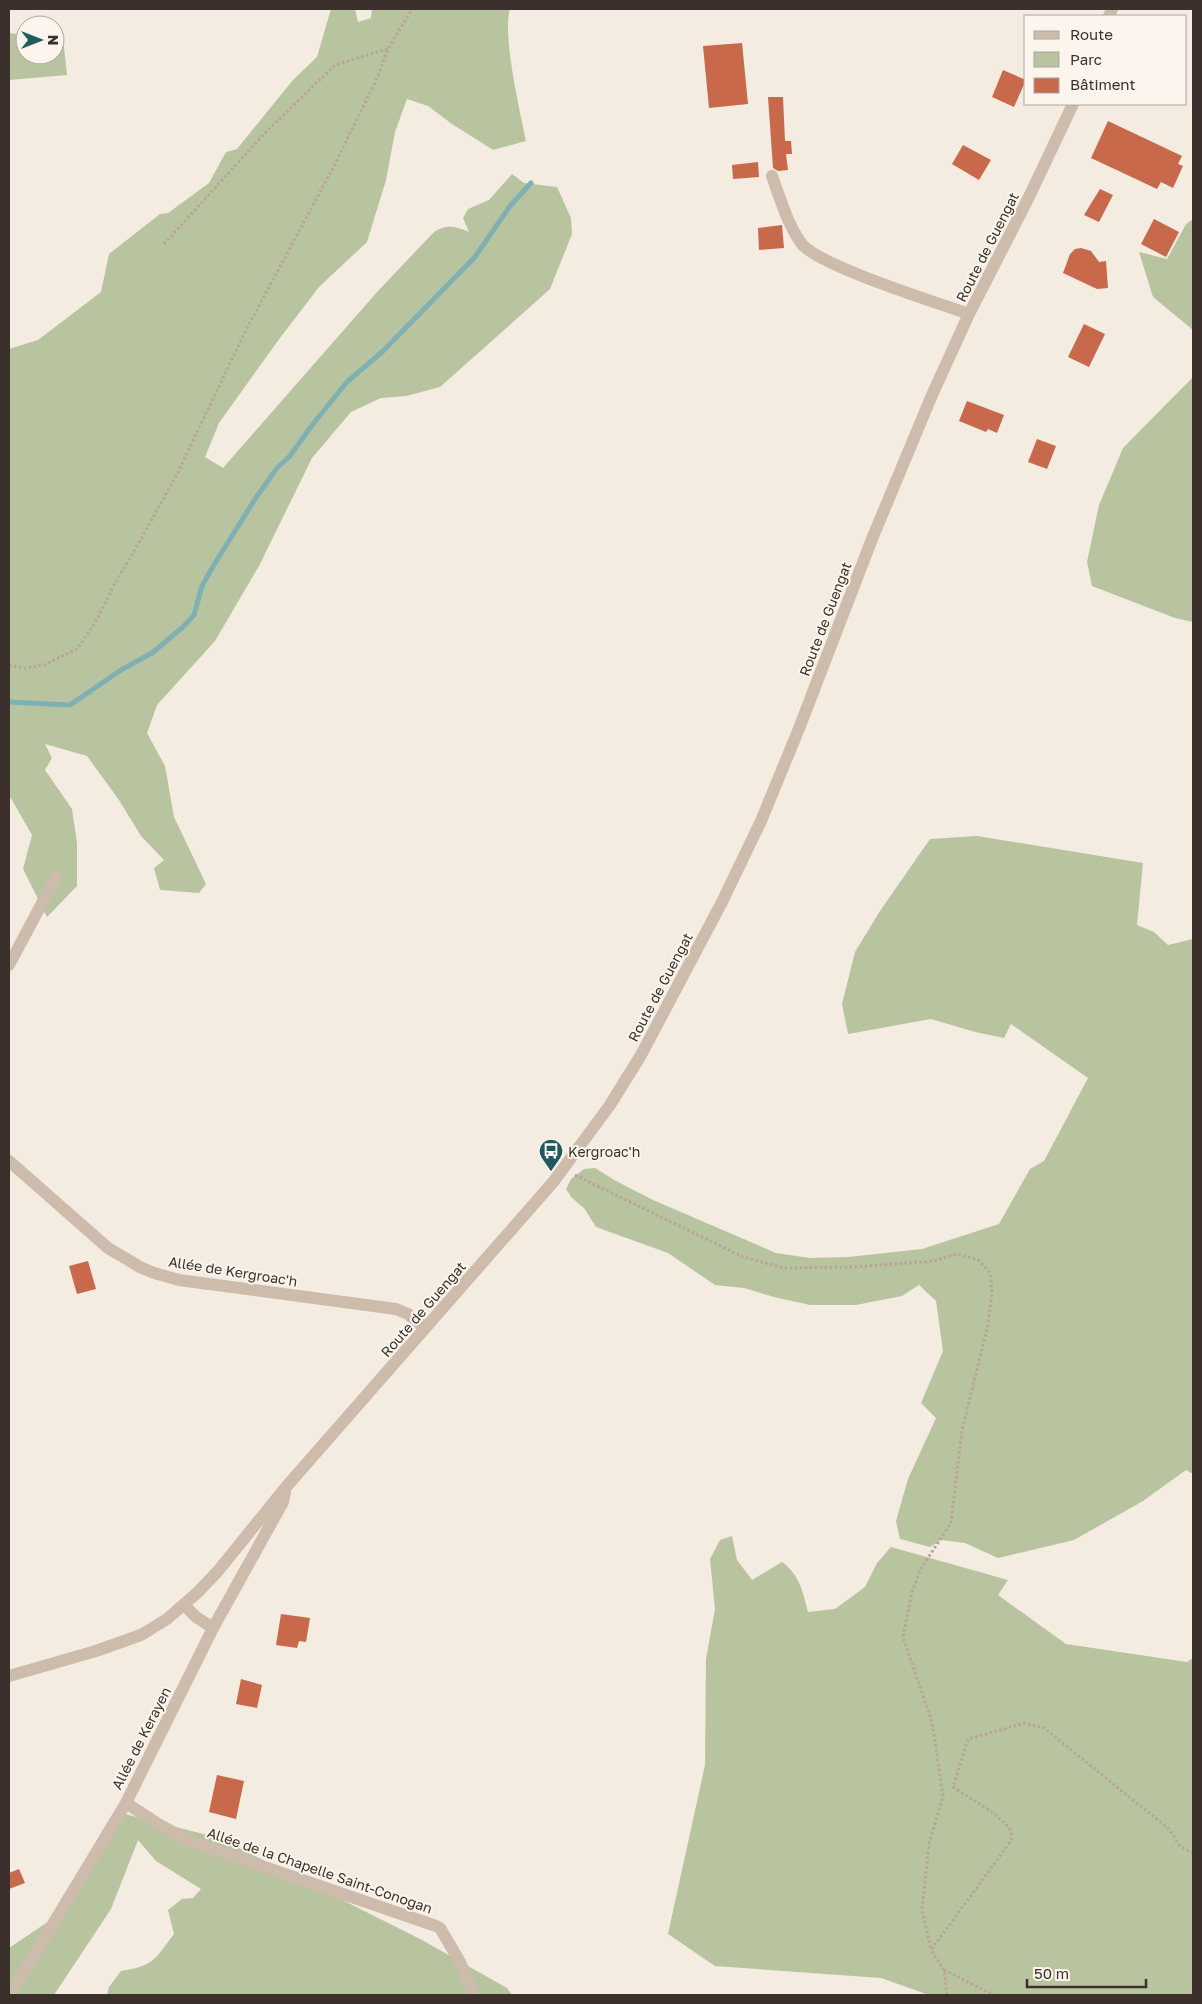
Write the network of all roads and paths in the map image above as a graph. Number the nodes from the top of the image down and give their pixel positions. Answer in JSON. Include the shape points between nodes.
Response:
{"nodes":[{"id":1,"x":412,"y":9,"type":"edge"},
{"id":2,"x":388,"y":49,"type":"junction"},
{"id":3,"x":1073,"y":105,"type":"edge"},
{"id":4,"x":772,"y":176,"type":"dead end"},
{"id":5,"x":164,"y":244,"type":"dead end"},
{"id":6,"x":969,"y":314,"type":"junction"},
{"id":7,"x":9,"y":665,"type":"edge"},
{"id":8,"x":56,"y":878,"type":"dead end"},
{"id":9,"x":9,"y":965,"type":"edge"},
{"id":10,"x":9,"y":1161,"type":"edge"},
{"id":11,"x":563,"y":1170,"type":"junction"},
{"id":12,"x":425,"y":1328,"type":"junction"},
{"id":13,"x":286,"y":1487,"type":"junction"},
{"id":14,"x":184,"y":1605,"type":"junction"},
{"id":15,"x":213,"y":1628,"type":"junction"},
{"id":16,"x":9,"y":1676,"type":"edge"},
{"id":17,"x":126,"y":1803,"type":"junction"},
{"id":18,"x":1193,"y":1853,"type":"edge"},
{"id":19,"x":931,"y":1950,"type":"junction"},
{"id":20,"x":944,"y":1970,"type":"junction"},
{"id":21,"x":10,"y":1995,"type":"edge"},
{"id":22,"x":474,"y":1995,"type":"edge"},
{"id":23,"x":947,"y":1995,"type":"edge"},
{"id":24,"x":994,"y":1995,"type":"edge"}],
"edges":[{"from":1,"to":2,"type":"path"},
{"from":2,"to":5,"type":"path","via":[[335,65],[265,133]]},
{"from":2,"to":7,"type":"path","via":[[334,166],[246,330],[177,474],[95,623],[77,649],[44,665],[24,668]]},
{"from":3,"to":6,"type":"street","name":"Route de Guengat"},
{"from":4,"to":6,"type":"street","via":[[801,244],[811,252],[862,276]]},
{"from":6,"to":11,"type":"street","name":"Route de Guengat","via":[[901,467],[798,731],[740,865],[641,1055]]},
{"from":8,"to":9,"type":"street"},
{"from":10,"to":12,"type":"street","name":"Allée de Kergroac'h","via":[[108,1248],[154,1273],[179,1280],[396,1309]]},
{"from":11,"to":12,"type":"street","name":"Route de Guengat"},
{"from":11,"to":19,"type":"path","via":[[744,1257],[784,1268],[862,1267],[934,1261],[957,1254],[978,1260],[990,1273],[992,1291],[988,1325],[962,1430],[951,1523],[920,1570],[903,1638],[932,1722],[943,1796],[929,1844],[922,1909]]},
{"from":12,"to":13,"type":"street","name":"Route de Guengat"},
{"from":13,"to":14,"type":"street","name":"Route de Guengat","via":[[218,1571]]},
{"from":13,"to":15,"type":"street","name":"Allée de Kerayen","via":[[283,1502]]},
{"from":14,"to":15,"type":"street"},
{"from":14,"to":16,"type":"street","name":"Route de Guengat","via":[[167,1619],[126,1641]]},
{"from":15,"to":17,"type":"street","name":"Allée de Kerayen"},
{"from":17,"to":21,"type":"street","name":"Allée de Kerayen"},
{"from":17,"to":22,"type":"street","name":"Allée de la Chapelle Saint-Conogan","via":[[189,1841],[440,1928]]},
{"from":18,"to":19,"type":"path","via":[[1180,1846],[1169,1829],[1044,1728],[1025,1723],[968,1739],[953,1787],[996,1816],[1010,1830],[1011,1841]]},
{"from":19,"to":20,"type":"path"},
{"from":20,"to":23,"type":"path"},
{"from":20,"to":24,"type":"path"}]}
